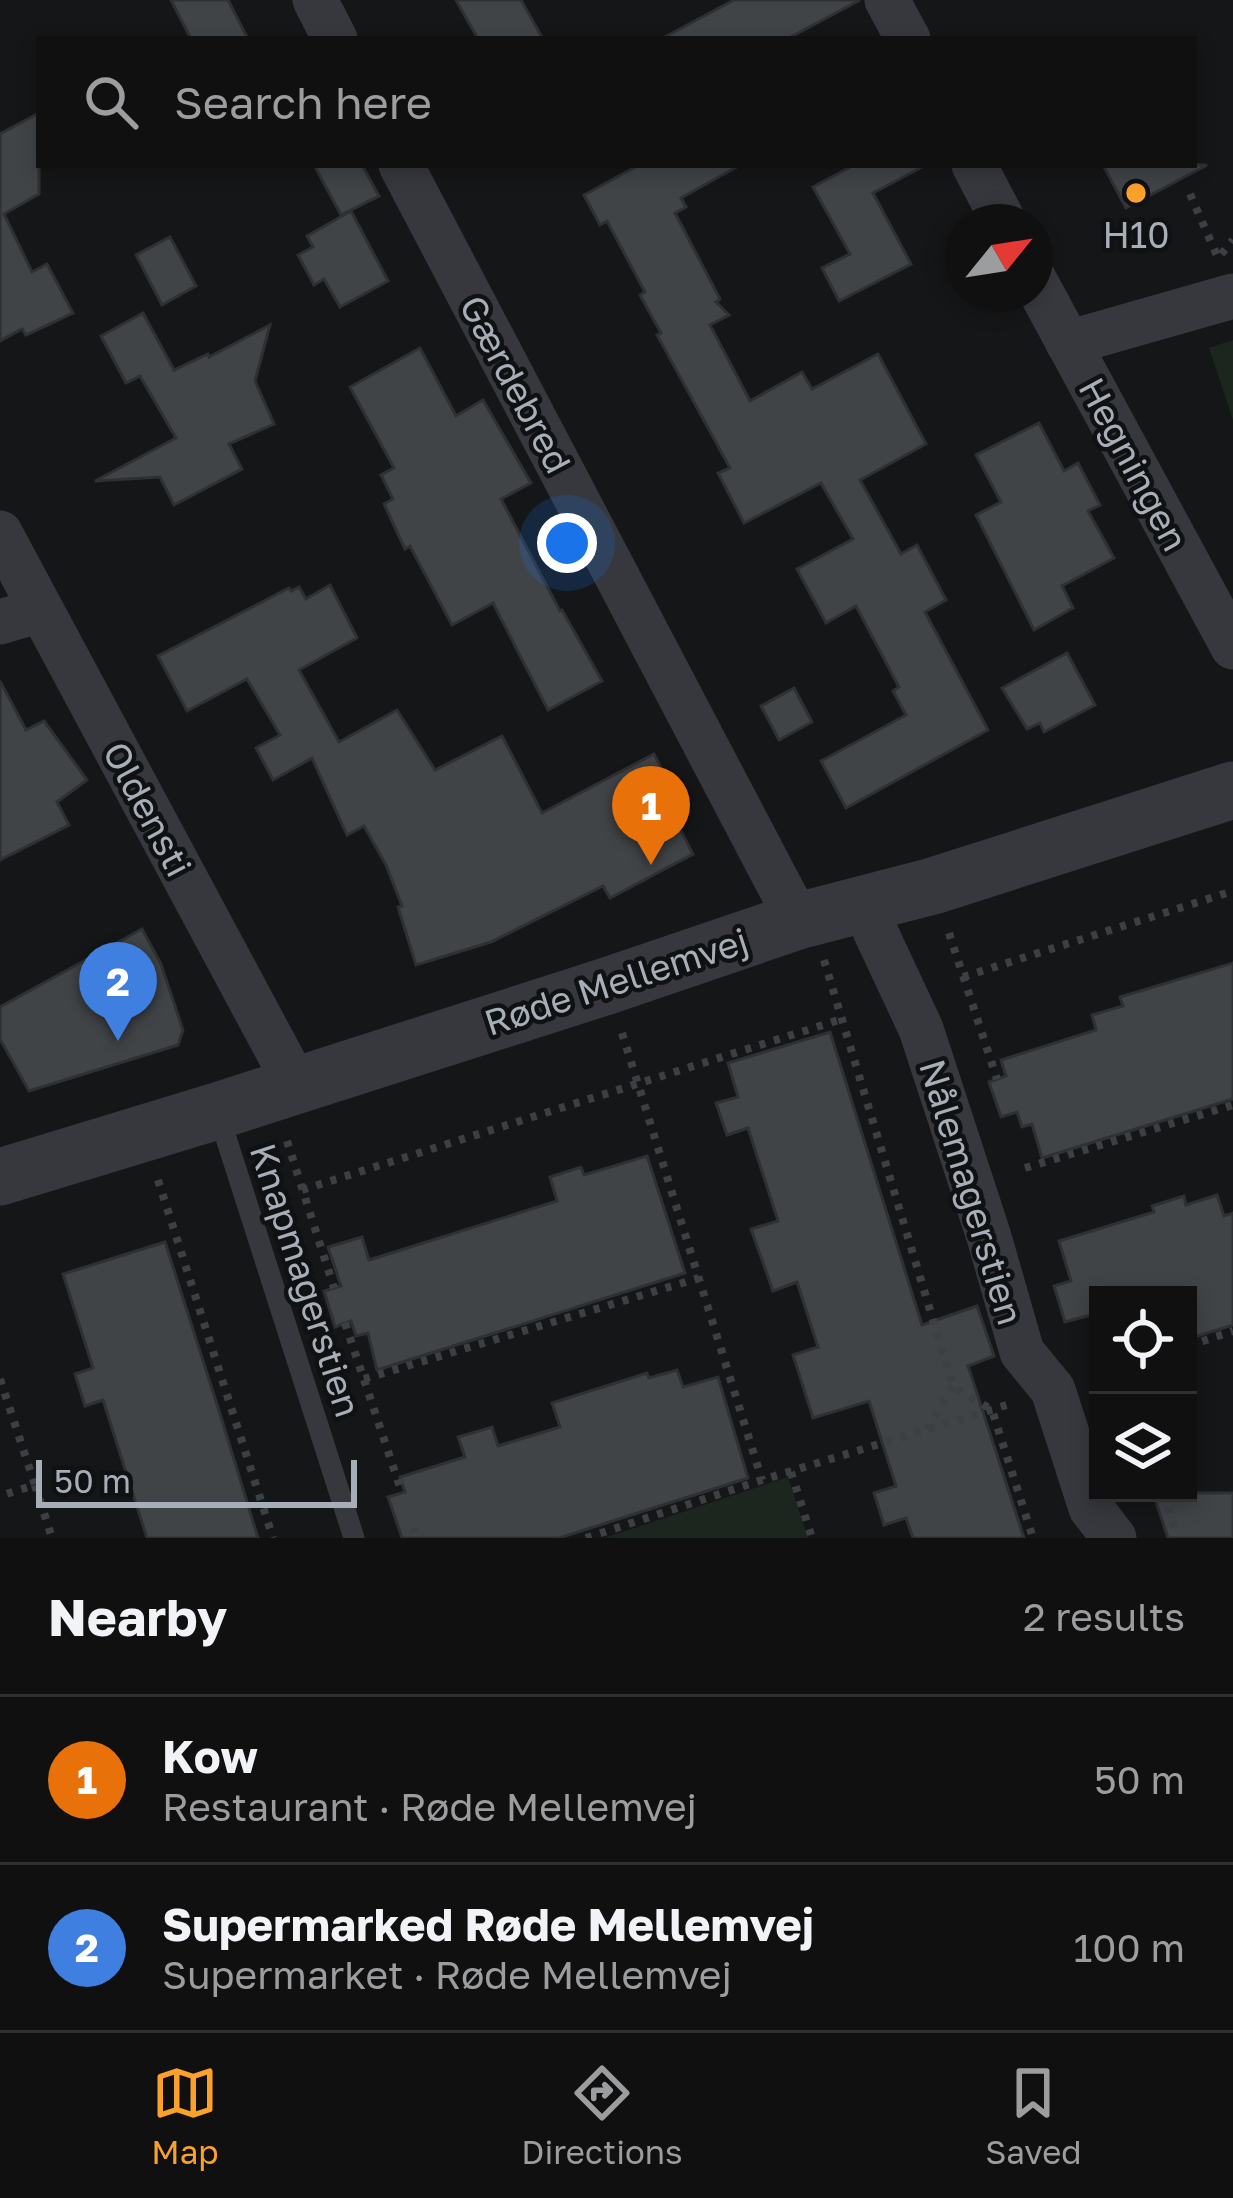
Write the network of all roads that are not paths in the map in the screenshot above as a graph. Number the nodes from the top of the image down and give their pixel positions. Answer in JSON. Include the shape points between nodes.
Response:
{"nodes":[{"id":1,"x":314,"y":0,"type":"edge"},
{"id":2,"x":887,"y":0,"type":"edge"},
{"id":3,"x":333,"y":36,"type":"edge"},
{"id":4,"x":906,"y":36,"type":"edge"},
{"id":5,"x":403,"y":168,"type":"edge"},
{"id":6,"x":976,"y":168,"type":"edge"},
{"id":7,"x":995,"y":204,"type":"edge"},
{"id":8,"x":1233,"y":296,"type":"edge"},
{"id":9,"x":1052,"y":312,"type":"edge"},
{"id":10,"x":1068,"y":343,"type":"junction"},
{"id":11,"x":0,"y":532,"type":"edge"},
{"id":12,"x":21,"y":616,"type":"edge"},
{"id":13,"x":1233,"y":646,"type":"edge"},
{"id":14,"x":1233,"y":790,"type":"edge"},
{"id":15,"x":824,"y":915,"type":"junction"},
{"id":16,"x":284,"y":1089,"type":"junction"},
{"id":17,"x":217,"y":1111,"type":"junction"},
{"id":18,"x":0,"y":1177,"type":"edge"},
{"id":19,"x":354,"y":1538,"type":"edge"},
{"id":20,"x":1114,"y":1538,"type":"edge"}],
"edges":[{"from":1,"to":3,"type":"street"},
{"from":2,"to":4,"type":"street"},
{"from":5,"to":15,"type":"street","name":"Gærdebred"},
{"from":6,"to":7,"type":"street"},
{"from":8,"to":10,"type":"street"},
{"from":9,"to":10,"type":"street","name":"Hegningen"},
{"from":10,"to":13,"type":"street","name":"Hegningen"},
{"from":11,"to":12,"type":"street","name":"Oldensti"},
{"from":12,"to":16,"type":"street","name":"Oldensti"},
{"from":14,"to":15,"type":"street","name":"Røde Mellemvej"},
{"from":15,"to":16,"type":"street","name":"Røde Mellemvej"},
{"from":15,"to":20,"type":"street","name":"Nålemagerstien","via":[[921,1029],[1022,1352],[1053,1390],[1091,1508]]},
{"from":16,"to":17,"type":"street","name":"Røde Mellemvej"},
{"from":17,"to":18,"type":"street","name":"Røde Mellemvej"},
{"from":17,"to":19,"type":"lane","name":"Knapmagerstien"}]}
